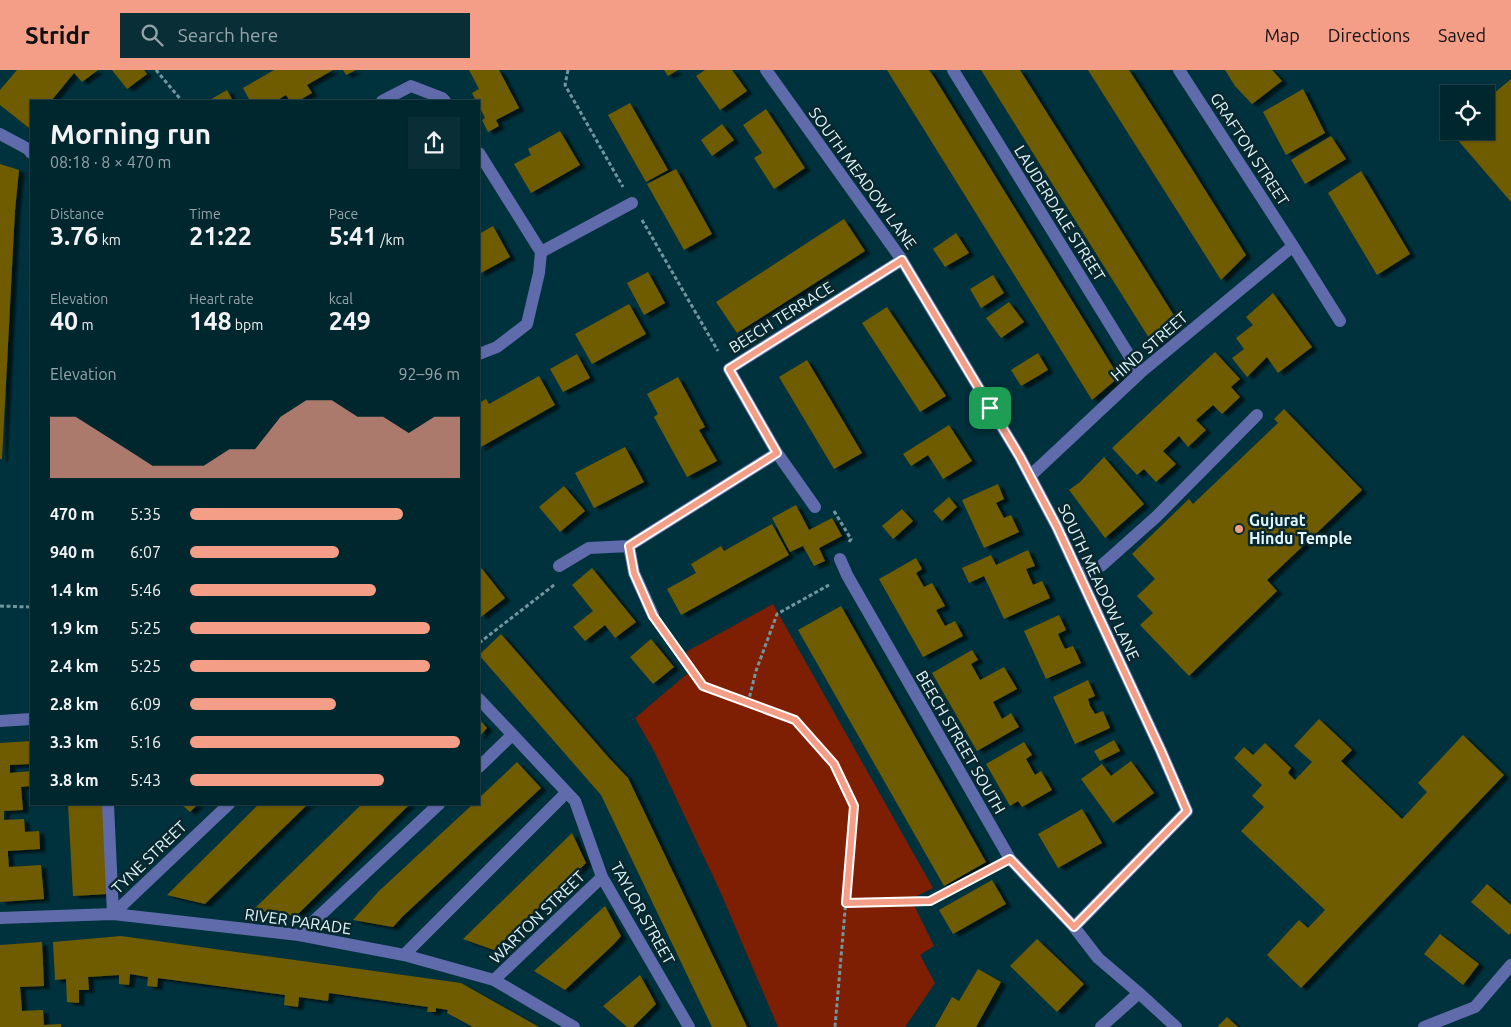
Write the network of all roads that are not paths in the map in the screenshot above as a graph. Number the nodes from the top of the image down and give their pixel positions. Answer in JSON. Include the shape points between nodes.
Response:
{"nodes":[{"id":1,"x":766,"y":70,"type":"edge"},
{"id":2,"x":953,"y":70,"type":"edge"},
{"id":3,"x":1179,"y":70,"type":"edge"},
{"id":4,"x":384,"y":100,"type":"edge"},
{"id":5,"x":444,"y":100,"type":"edge"},
{"id":6,"x":0,"y":134,"type":"edge"},
{"id":7,"x":30,"y":152,"type":"edge"},
{"id":8,"x":480,"y":155,"type":"edge"},
{"id":9,"x":632,"y":203,"type":"dead end"},
{"id":10,"x":1293,"y":246,"type":"junction"},
{"id":11,"x":541,"y":252,"type":"junction"},
{"id":12,"x":902,"y":260,"type":"junction"},
{"id":13,"x":1340,"y":321,"type":"dead end"},
{"id":14,"x":480,"y":354,"type":"edge"},
{"id":15,"x":1140,"y":373,"type":"junction"},
{"id":16,"x":1257,"y":415,"type":"dead end"},
{"id":17,"x":777,"y":453,"type":"junction"},
{"id":18,"x":1030,"y":476,"type":"junction"},
{"id":19,"x":815,"y":507,"type":"road end"},
{"id":20,"x":629,"y":546,"type":"junction"},
{"id":21,"x":840,"y":558,"type":"road end"},
{"id":22,"x":559,"y":566,"type":"road end"},
{"id":23,"x":1079,"y":575,"type":"junction"},
{"id":24,"x":653,"y":616,"type":"road end"},
{"id":25,"x":480,"y":700,"type":"edge"},
{"id":26,"x":30,"y":719,"type":"edge"},
{"id":27,"x":0,"y":721,"type":"edge"},
{"id":28,"x":512,"y":735,"type":"junction"},
{"id":29,"x":480,"y":765,"type":"edge"},
{"id":30,"x":566,"y":793,"type":"junction"},
{"id":31,"x":108,"y":805,"type":"edge"},
{"id":32,"x":228,"y":805,"type":"edge"},
{"id":33,"x":438,"y":805,"type":"edge"},
{"id":34,"x":602,"y":877,"type":"junction"},
{"id":35,"x":113,"y":914,"type":"junction"},
{"id":36,"x":0,"y":918,"type":"edge"},
{"id":37,"x":1074,"y":927,"type":"junction"},
{"id":38,"x":300,"y":936,"type":"junction"},
{"id":39,"x":404,"y":955,"type":"junction"},
{"id":40,"x":1511,"y":964,"type":"edge"},
{"id":41,"x":494,"y":980,"type":"junction"},
{"id":42,"x":1139,"y":993,"type":"junction"},
{"id":43,"x":574,"y":1027,"type":"edge"},
{"id":44,"x":689,"y":1027,"type":"edge"},
{"id":45,"x":1101,"y":1027,"type":"edge"},
{"id":46,"x":1176,"y":1027,"type":"edge"},
{"id":47,"x":1424,"y":1027,"type":"edge"}],
"edges":[{"from":1,"to":12,"type":"street","name":"SOUTH MEADOW LANE"},
{"from":2,"to":15,"type":"street","name":"LAUDERDALE STREET"},
{"from":3,"to":10,"type":"street","name":"GRAFTON STREET"},
{"from":4,"to":5,"type":"street","via":[[411,86]]},
{"from":6,"to":7,"type":"street"},
{"from":8,"to":11,"type":"street"},
{"from":9,"to":11,"type":"street"},
{"from":10,"to":13,"type":"street","name":"GRAFTON STREET"},
{"from":10,"to":15,"type":"street","name":"HIND STREET"},
{"from":11,"to":14,"type":"street","via":[[527,324],[497,347]]},
{"from":12,"to":17,"type":"street","name":"BEECH TERRACE","via":[[729,369]]},
{"from":12,"to":18,"type":"street","name":"SOUTH MEADOW LANE"},
{"from":15,"to":18,"type":"street","name":"HIND STREET"},
{"from":16,"to":23,"type":"street","via":[[1156,517],[1101,566]]},
{"from":17,"to":19,"type":"street"},
{"from":17,"to":20,"type":"street"},
{"from":18,"to":23,"type":"street","name":"SOUTH MEADOW LANE"},
{"from":20,"to":22,"type":"street","via":[[590,548]]},
{"from":20,"to":24,"type":"street","via":[[634,573]]},
{"from":21,"to":37,"type":"street","name":"BEECH STREET SOUTH","via":[[1010,859]]},
{"from":23,"to":37,"type":"street","name":"SOUTH MEADOW LANE","via":[[1187,811]]},
{"from":25,"to":28,"type":"street","name":"TAYLOR STREET"},
{"from":26,"to":27,"type":"street"},
{"from":28,"to":29,"type":"street"},
{"from":28,"to":30,"type":"street","name":"TAYLOR STREET"},
{"from":30,"to":34,"type":"street","name":"TAYLOR STREET","via":[[574,801]]},
{"from":30,"to":39,"type":"street"},
{"from":31,"to":35,"type":"street"},
{"from":32,"to":35,"type":"street","name":"TYNE STREET"},
{"from":33,"to":38,"type":"street"},
{"from":34,"to":41,"type":"street","name":"WARTON STREET"},
{"from":34,"to":44,"type":"street","name":"TAYLOR STREET"},
{"from":35,"to":36,"type":"street","name":"RIVER PARADE"},
{"from":35,"to":38,"type":"street","name":"RIVER PARADE"},
{"from":37,"to":42,"type":"street","via":[[1098,958]]},
{"from":38,"to":39,"type":"street","name":"RIVER PARADE"},
{"from":39,"to":41,"type":"street","name":"RIVER PARADE"},
{"from":40,"to":47,"type":"street","via":[[1475,1007]]},
{"from":41,"to":43,"type":"street","name":"RIVER PARADE"},
{"from":42,"to":45,"type":"street"},
{"from":42,"to":46,"type":"street"}]}
